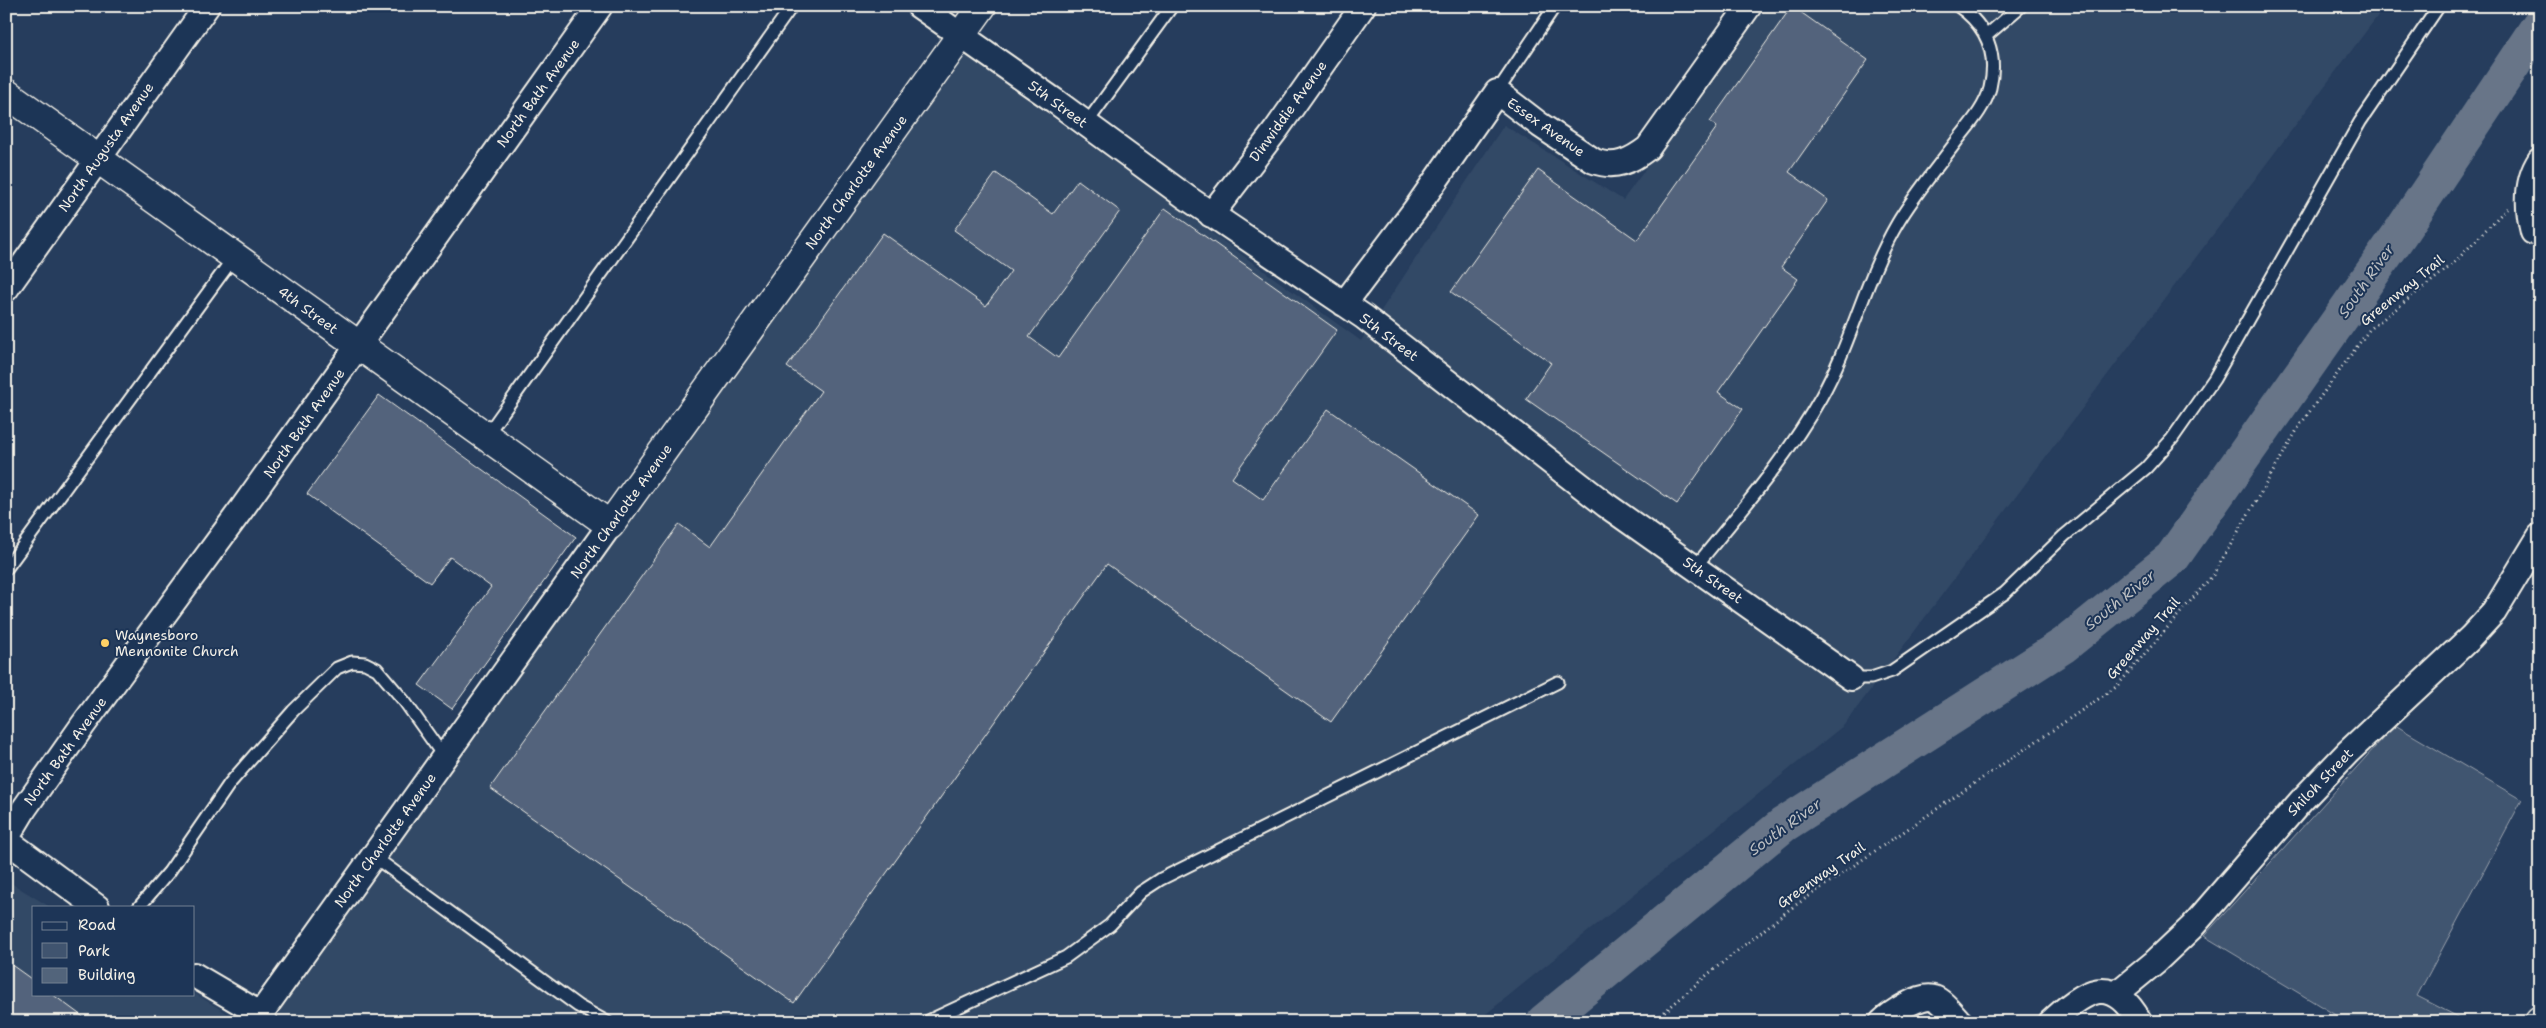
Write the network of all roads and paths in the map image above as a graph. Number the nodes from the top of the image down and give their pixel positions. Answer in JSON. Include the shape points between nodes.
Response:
{"nodes":[{"id":1,"x":207,"y":6,"type":"edge"},
{"id":2,"x":600,"y":6,"type":"edge"},
{"id":3,"x":792,"y":6,"type":"edge"},
{"id":4,"x":919,"y":6,"type":"edge"},
{"id":5,"x":982,"y":6,"type":"edge"},
{"id":6,"x":1172,"y":6,"type":"edge"},
{"id":7,"x":1363,"y":6,"type":"edge"},
{"id":8,"x":1555,"y":6,"type":"edge"},
{"id":9,"x":1749,"y":6,"type":"edge"},
{"id":10,"x":1958,"y":6,"type":"edge"},
{"id":11,"x":2021,"y":6,"type":"edge"},
{"id":12,"x":2439,"y":6,"type":"edge"},
{"id":13,"x":960,"y":36,"type":"junction"},
{"id":14,"x":1986,"y":36,"type":"junction"},
{"id":15,"x":1497,"y":92,"type":"junction"},
{"id":16,"x":6,"y":93,"type":"edge"},
{"id":17,"x":1086,"y":124,"type":"junction"},
{"id":18,"x":98,"y":159,"type":"junction"},
{"id":19,"x":2540,"y":160,"type":"edge"},
{"id":20,"x":2511,"y":203,"type":"dead end"},
{"id":21,"x":1211,"y":215,"type":"junction"},
{"id":22,"x":2533,"y":232,"type":"dead end"},
{"id":23,"x":234,"y":257,"type":"junction"},
{"id":24,"x":6,"y":289,"type":"edge"},
{"id":25,"x":1344,"y":304,"type":"junction"},
{"id":26,"x":358,"y":346,"type":"junction"},
{"id":27,"x":485,"y":437,"type":"junction"},
{"id":28,"x":610,"y":525,"type":"junction"},
{"id":29,"x":2540,"y":536,"type":"edge"},
{"id":30,"x":1695,"y":566,"type":"junction"},
{"id":31,"x":6,"y":569,"type":"edge"},
{"id":32,"x":1851,"y":678,"type":"joint"},
{"id":33,"x":1558,"y":682,"type":"dead end"},
{"id":34,"x":444,"y":757,"type":"junction"},
{"id":35,"x":6,"y":840,"type":"edge"},
{"id":36,"x":373,"y":856,"type":"junction"},
{"id":37,"x":96,"y":906,"type":"edge"},
{"id":38,"x":140,"y":906,"type":"edge"},
{"id":39,"x":195,"y":976,"type":"edge"},
{"id":40,"x":2116,"y":994,"type":"junction"},
{"id":41,"x":262,"y":1019,"type":"edge"},
{"id":42,"x":607,"y":1022,"type":"edge"},
{"id":43,"x":926,"y":1022,"type":"edge"},
{"id":44,"x":1653,"y":1022,"type":"edge"},
{"id":45,"x":1882,"y":1022,"type":"edge"},
{"id":46,"x":1960,"y":1022,"type":"edge"},
{"id":47,"x":2051,"y":1022,"type":"edge"},
{"id":48,"x":2140,"y":1022,"type":"edge"}],
"edges":[{"from":1,"to":18,"type":"street","name":"North Augusta Avenue"},
{"from":2,"to":26,"type":"street","name":"North Bath Avenue"},
{"from":3,"to":27,"type":"lane"},
{"from":4,"to":13,"type":"street","name":"5th Street"},
{"from":5,"to":13,"type":"street","name":"North Charlotte Avenue"},
{"from":6,"to":17,"type":"lane"},
{"from":7,"to":21,"type":"street","name":"Dinwiddie Avenue","via":[[1276,130]]},
{"from":8,"to":15,"type":"lane"},
{"from":9,"to":15,"type":"street","name":"Essex Avenue","via":[[1648,148],[1620,164],[1594,161]]},
{"from":10,"to":14,"type":"lane","via":[[1968,13]]},
{"from":11,"to":14,"type":"lane"},
{"from":12,"to":32,"type":"lane","via":[[2360,122],[2214,379],[2172,439],[2146,468],[2064,536],[2005,593],[1892,671],[1871,678]]},
{"from":13,"to":17,"type":"street","name":"5th Street"},
{"from":13,"to":28,"type":"street","name":"North Charlotte Avenue"},
{"from":14,"to":30,"type":"lane","via":[[1994,64],[1981,109],[1897,224],[1870,279],[1846,346],[1802,428],[1749,501]]},
{"from":15,"to":25,"type":"street","name":"Essex Avenue","via":[[1415,210]]},
{"from":16,"to":18,"type":"street","name":"4th Street"},
{"from":17,"to":21,"type":"street","name":"5th Street"},
{"from":18,"to":23,"type":"street","name":"4th Street"},
{"from":18,"to":24,"type":"street","name":"North Augusta Avenue"},
{"from":19,"to":22,"type":"street","via":[[2530,185],[2529,217]]},
{"from":20,"to":44,"type":"path","name":"Greenway Trail","via":[[2452,265],[2369,330],[2300,425],[2213,575],[2116,687],[1790,909]]},
{"from":21,"to":25,"type":"street","name":"5th Street"},
{"from":23,"to":26,"type":"street","name":"4th Street"},
{"from":23,"to":31,"type":"lane"},
{"from":25,"to":30,"type":"street","name":"5th Street","via":[[1606,505]]},
{"from":26,"to":27,"type":"street","name":"4th Street"},
{"from":26,"to":35,"type":"street","name":"North Bath Avenue","via":[[78,732]]},
{"from":27,"to":28,"type":"street","name":"4th Street"},
{"from":28,"to":34,"type":"street","name":"North Charlotte Avenue"},
{"from":29,"to":40,"type":"street","name":"Shiloh Street","via":[[2494,612],[2471,637],[2314,787],[2192,927]]},
{"from":30,"to":32,"type":"street","name":"5th Street"},
{"from":33,"to":43,"type":"lane","via":[[1161,879],[1141,892],[1110,925],[1066,958]]},
{"from":34,"to":36,"type":"street","name":"North Charlotte Avenue"},
{"from":34,"to":38,"type":"lane","via":[[377,669],[365,663],[352,662],[337,668],[230,783],[169,872]]},
{"from":35,"to":37,"type":"street"},
{"from":36,"to":41,"type":"street","name":"North Charlotte Avenue"},
{"from":36,"to":42,"type":"lane","via":[[578,1006]]},
{"from":39,"to":41,"type":"street"},
{"from":40,"to":47,"type":"street","via":[[2097,991],[2085,994]]},
{"from":40,"to":48,"type":"street","via":[[2126,1000]]},
{"from":45,"to":46,"type":"street","via":[[1904,1007],[1930,997],[1936,998]]}]}
